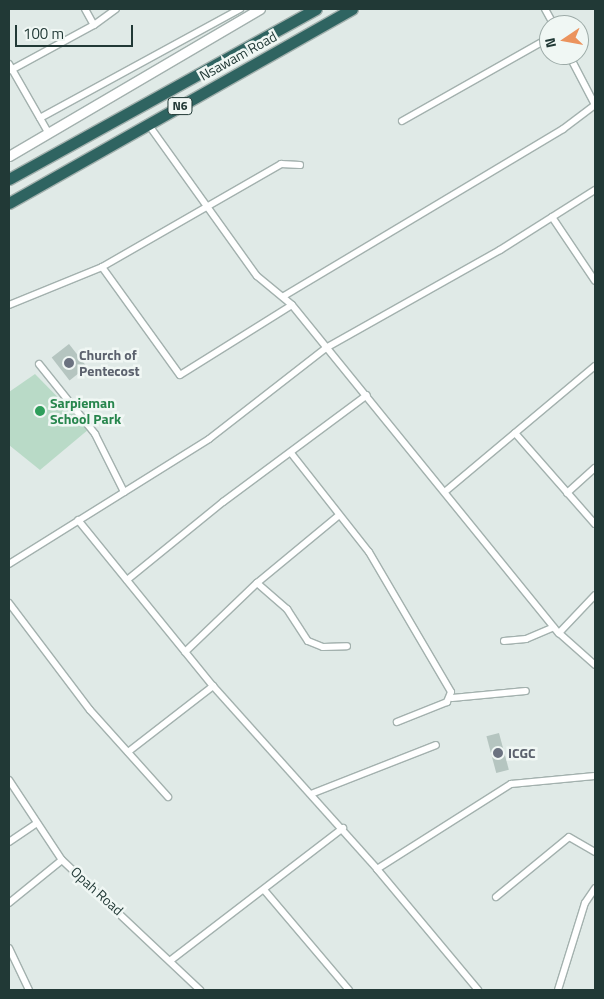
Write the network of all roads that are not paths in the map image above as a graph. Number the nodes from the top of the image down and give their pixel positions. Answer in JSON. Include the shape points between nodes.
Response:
{"nodes":[{"id":1,"x":85,"y":9,"type":"edge"},
{"id":2,"x":116,"y":9,"type":"edge"},
{"id":3,"x":240,"y":9,"type":"edge"},
{"id":4,"x":260,"y":9,"type":"edge"},
{"id":5,"x":316,"y":9,"type":"edge"},
{"id":6,"x":352,"y":9,"type":"edge"},
{"id":7,"x":94,"y":25,"type":"junction"},
{"id":8,"x":539,"y":44,"type":"edge"},
{"id":9,"x":574,"y":65,"type":"edge"},
{"id":10,"x":10,"y":67,"type":"edge"},
{"id":11,"x":595,"y":105,"type":"edge"},
{"id":12,"x":40,"y":118,"type":"junction"},
{"id":13,"x":402,"y":120,"type":"dead end"},
{"id":14,"x":148,"y":124,"type":"junction"},
{"id":15,"x":48,"y":132,"type":"junction"},
{"id":16,"x":9,"y":156,"type":"edge"},
{"id":17,"x":300,"y":165,"type":"dead end"},
{"id":18,"x":9,"y":179,"type":"edge"},
{"id":19,"x":595,"y":190,"type":"edge"},
{"id":20,"x":9,"y":203,"type":"edge"},
{"id":21,"x":205,"y":207,"type":"junction"},
{"id":22,"x":552,"y":217,"type":"junction"},
{"id":23,"x":102,"y":267,"type":"junction"},
{"id":24,"x":595,"y":281,"type":"edge"},
{"id":25,"x":284,"y":296,"type":"junction"},
{"id":26,"x":9,"y":305,"type":"edge"},
{"id":27,"x":292,"y":305,"type":"junction"},
{"id":28,"x":326,"y":348,"type":"junction"},
{"id":29,"x":39,"y":364,"type":"dead end"},
{"id":30,"x":595,"y":366,"type":"edge"},
{"id":31,"x":367,"y":395,"type":"junction"},
{"id":32,"x":515,"y":433,"type":"junction"},
{"id":33,"x":291,"y":453,"type":"junction"},
{"id":34,"x":595,"y":468,"type":"edge"},
{"id":35,"x":447,"y":490,"type":"junction"},
{"id":36,"x":124,"y":492,"type":"junction"},
{"id":37,"x":566,"y":492,"type":"junction"},
{"id":38,"x":338,"y":516,"type":"junction"},
{"id":39,"x":78,"y":520,"type":"junction"},
{"id":40,"x":595,"y":524,"type":"edge"},
{"id":41,"x":9,"y":564,"type":"edge"},
{"id":42,"x":127,"y":580,"type":"junction"},
{"id":43,"x":257,"y":583,"type":"junction"},
{"id":44,"x":595,"y":595,"type":"edge"},
{"id":45,"x":9,"y":603,"type":"edge"},
{"id":46,"x":554,"y":627,"type":"junction"},
{"id":47,"x":559,"y":633,"type":"junction"},
{"id":48,"x":504,"y":641,"type":"dead end"},
{"id":49,"x":347,"y":646,"type":"dead end"},
{"id":50,"x":186,"y":652,"type":"junction"},
{"id":51,"x":595,"y":665,"type":"edge"},
{"id":52,"x":213,"y":686,"type":"junction"},
{"id":53,"x":526,"y":691,"type":"dead end"},
{"id":54,"x":452,"y":698,"type":"junction"},
{"id":55,"x":397,"y":722,"type":"dead end"},
{"id":56,"x":436,"y":745,"type":"dead end"},
{"id":57,"x":128,"y":752,"type":"junction"},
{"id":58,"x":595,"y":776,"type":"edge"},
{"id":59,"x":9,"y":780,"type":"edge"},
{"id":60,"x":311,"y":794,"type":"junction"},
{"id":61,"x":168,"y":797,"type":"dead end"},
{"id":62,"x":36,"y":824,"type":"junction"},
{"id":63,"x":343,"y":828,"type":"junction"},
{"id":64,"x":9,"y":842,"type":"edge"},
{"id":65,"x":595,"y":852,"type":"edge"},
{"id":66,"x":62,"y":860,"type":"junction"},
{"id":67,"x":377,"y":869,"type":"junction"},
{"id":68,"x":595,"y":888,"type":"edge"},
{"id":69,"x":265,"y":891,"type":"junction"},
{"id":70,"x":496,"y":897,"type":"dead end"},
{"id":71,"x":9,"y":903,"type":"edge"},
{"id":72,"x":9,"y":948,"type":"edge"},
{"id":73,"x":171,"y":960,"type":"junction"},
{"id":74,"x":29,"y":990,"type":"edge"},
{"id":75,"x":200,"y":990,"type":"edge"},
{"id":76,"x":349,"y":990,"type":"edge"},
{"id":77,"x":478,"y":990,"type":"edge"},
{"id":78,"x":558,"y":990,"type":"edge"}],
"edges":[{"from":1,"to":7,"type":"street"},
{"from":2,"to":7,"type":"street"},
{"from":3,"to":12,"type":"street"},
{"from":4,"to":15,"type":"main road"},
{"from":5,"to":18,"type":"highway","name":"Nsawam Road","number":"N6"},
{"from":6,"to":14,"type":"highway","name":"Nsawam Road","number":"N6"},
{"from":7,"to":10,"type":"street"},
{"from":8,"to":13,"type":"street"},
{"from":9,"to":11,"type":"street"},
{"from":10,"to":12,"type":"street"},
{"from":11,"to":25,"type":"street","via":[[563,129]]},
{"from":12,"to":15,"type":"street"},
{"from":14,"to":20,"type":"highway","name":"Nsawam Road","number":"N6"},
{"from":14,"to":21,"type":"street"},
{"from":15,"to":16,"type":"main road"},
{"from":17,"to":21,"type":"street","via":[[281,164]]},
{"from":19,"to":22,"type":"street"},
{"from":21,"to":23,"type":"street"},
{"from":21,"to":25,"type":"street","via":[[257,276]]},
{"from":22,"to":24,"type":"street"},
{"from":22,"to":28,"type":"street"},
{"from":23,"to":26,"type":"street"},
{"from":23,"to":27,"type":"street","via":[[180,376]]},
{"from":25,"to":27,"type":"street"},
{"from":27,"to":28,"type":"street"},
{"from":28,"to":31,"type":"street"},
{"from":28,"to":36,"type":"street","via":[[209,439]]},
{"from":29,"to":36,"type":"street","via":[[95,434]]},
{"from":30,"to":32,"type":"street"},
{"from":31,"to":33,"type":"street"},
{"from":31,"to":35,"type":"street"},
{"from":32,"to":35,"type":"street"},
{"from":32,"to":37,"type":"street"},
{"from":33,"to":38,"type":"street"},
{"from":33,"to":42,"type":"street"},
{"from":34,"to":37,"type":"street"},
{"from":35,"to":46,"type":"street"},
{"from":36,"to":39,"type":"street"},
{"from":37,"to":40,"type":"street"},
{"from":38,"to":43,"type":"street"},
{"from":38,"to":54,"type":"street","via":[[369,552]]},
{"from":39,"to":41,"type":"street"},
{"from":39,"to":42,"type":"street"},
{"from":42,"to":50,"type":"street"},
{"from":43,"to":49,"type":"street","via":[[287,609],[308,641],[323,647]]},
{"from":43,"to":50,"type":"street"},
{"from":44,"to":47,"type":"street"},
{"from":45,"to":57,"type":"street","via":[[79,695]]},
{"from":46,"to":47,"type":"street"},
{"from":46,"to":48,"type":"street","via":[[526,639]]},
{"from":47,"to":51,"type":"street"},
{"from":50,"to":52,"type":"street"},
{"from":52,"to":57,"type":"street"},
{"from":52,"to":60,"type":"street"},
{"from":53,"to":54,"type":"street"},
{"from":54,"to":55,"type":"street"},
{"from":56,"to":60,"type":"street"},
{"from":57,"to":61,"type":"street"},
{"from":58,"to":67,"type":"street","via":[[511,784]]},
{"from":59,"to":62,"type":"street","name":"Opah Road"},
{"from":60,"to":63,"type":"street"},
{"from":62,"to":64,"type":"street"},
{"from":62,"to":66,"type":"street","name":"Opah Road"},
{"from":63,"to":67,"type":"street"},
{"from":63,"to":69,"type":"street"},
{"from":65,"to":70,"type":"street","via":[[569,837]]},
{"from":66,"to":71,"type":"street"},
{"from":66,"to":73,"type":"street","name":"Opah Road"},
{"from":67,"to":77,"type":"street"},
{"from":68,"to":78,"type":"street","via":[[586,903]]},
{"from":69,"to":73,"type":"street"},
{"from":69,"to":76,"type":"street"},
{"from":72,"to":74,"type":"street"},
{"from":73,"to":75,"type":"street","name":"Opah Road"}]}
